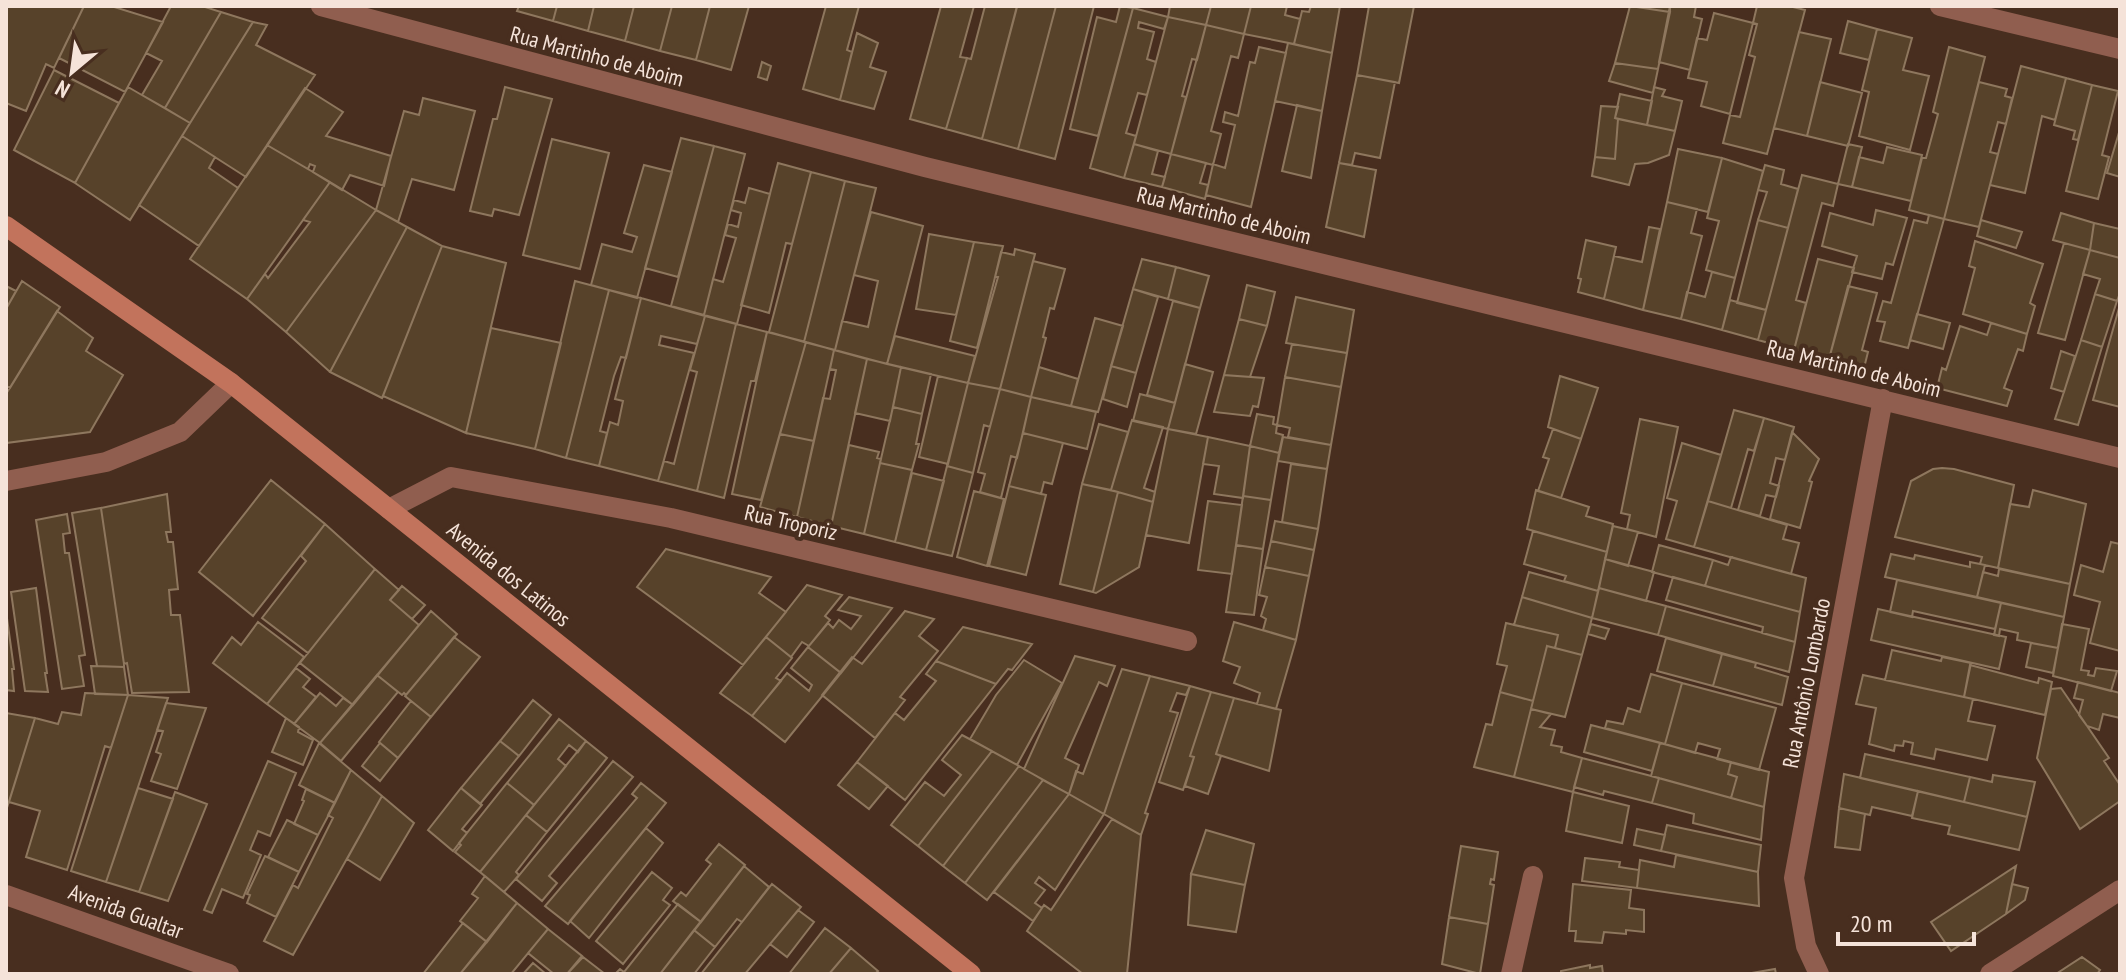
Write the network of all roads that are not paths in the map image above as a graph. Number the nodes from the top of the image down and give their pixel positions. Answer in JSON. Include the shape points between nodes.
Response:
{"nodes":[{"id":1,"x":321,"y":6,"type":"edge"},
{"id":2,"x":1940,"y":6,"type":"edge"},
{"id":3,"x":2120,"y":49,"type":"edge"},
{"id":4,"x":6,"y":226,"type":"edge"},
{"id":5,"x":231,"y":383,"type":"junction"},
{"id":6,"x":1883,"y":399,"type":"junction"},
{"id":7,"x":2120,"y":458,"type":"edge"},
{"id":8,"x":6,"y":481,"type":"edge"},
{"id":9,"x":389,"y":509,"type":"junction"},
{"id":10,"x":1187,"y":641,"type":"dead end"},
{"id":11,"x":1533,"y":876,"type":"dead end"},
{"id":12,"x":2120,"y":890,"type":"edge"},
{"id":13,"x":6,"y":895,"type":"edge"},
{"id":14,"x":229,"y":974,"type":"edge"},
{"id":15,"x":971,"y":974,"type":"edge"},
{"id":16,"x":1511,"y":974,"type":"edge"},
{"id":17,"x":1819,"y":974,"type":"edge"},
{"id":18,"x":1990,"y":974,"type":"edge"}],
"edges":[{"from":1,"to":6,"type":"street","name":"Rua Martinho de Aboim","via":[[925,167]]},
{"from":2,"to":3,"type":"street"},
{"from":4,"to":5,"type":"main road","name":"Avenida dos Latinos"},
{"from":5,"to":8,"type":"street","via":[[180,432],[106,462]]},
{"from":5,"to":9,"type":"main road","name":"Avenida dos Latinos"},
{"from":6,"to":7,"type":"street","name":"Rua Martinho de Aboim"},
{"from":6,"to":17,"type":"street","name":"Rua Antônio Lombardo","via":[[1794,878],[1806,946]]},
{"from":9,"to":10,"type":"street","name":"Rua Troporiz","via":[[451,477],[671,518]]},
{"from":9,"to":15,"type":"main road","name":"Avenida dos Latinos"},
{"from":11,"to":16,"type":"street"},
{"from":12,"to":18,"type":"street"},
{"from":13,"to":14,"type":"street","name":"Avenida Gualtar"}]}
